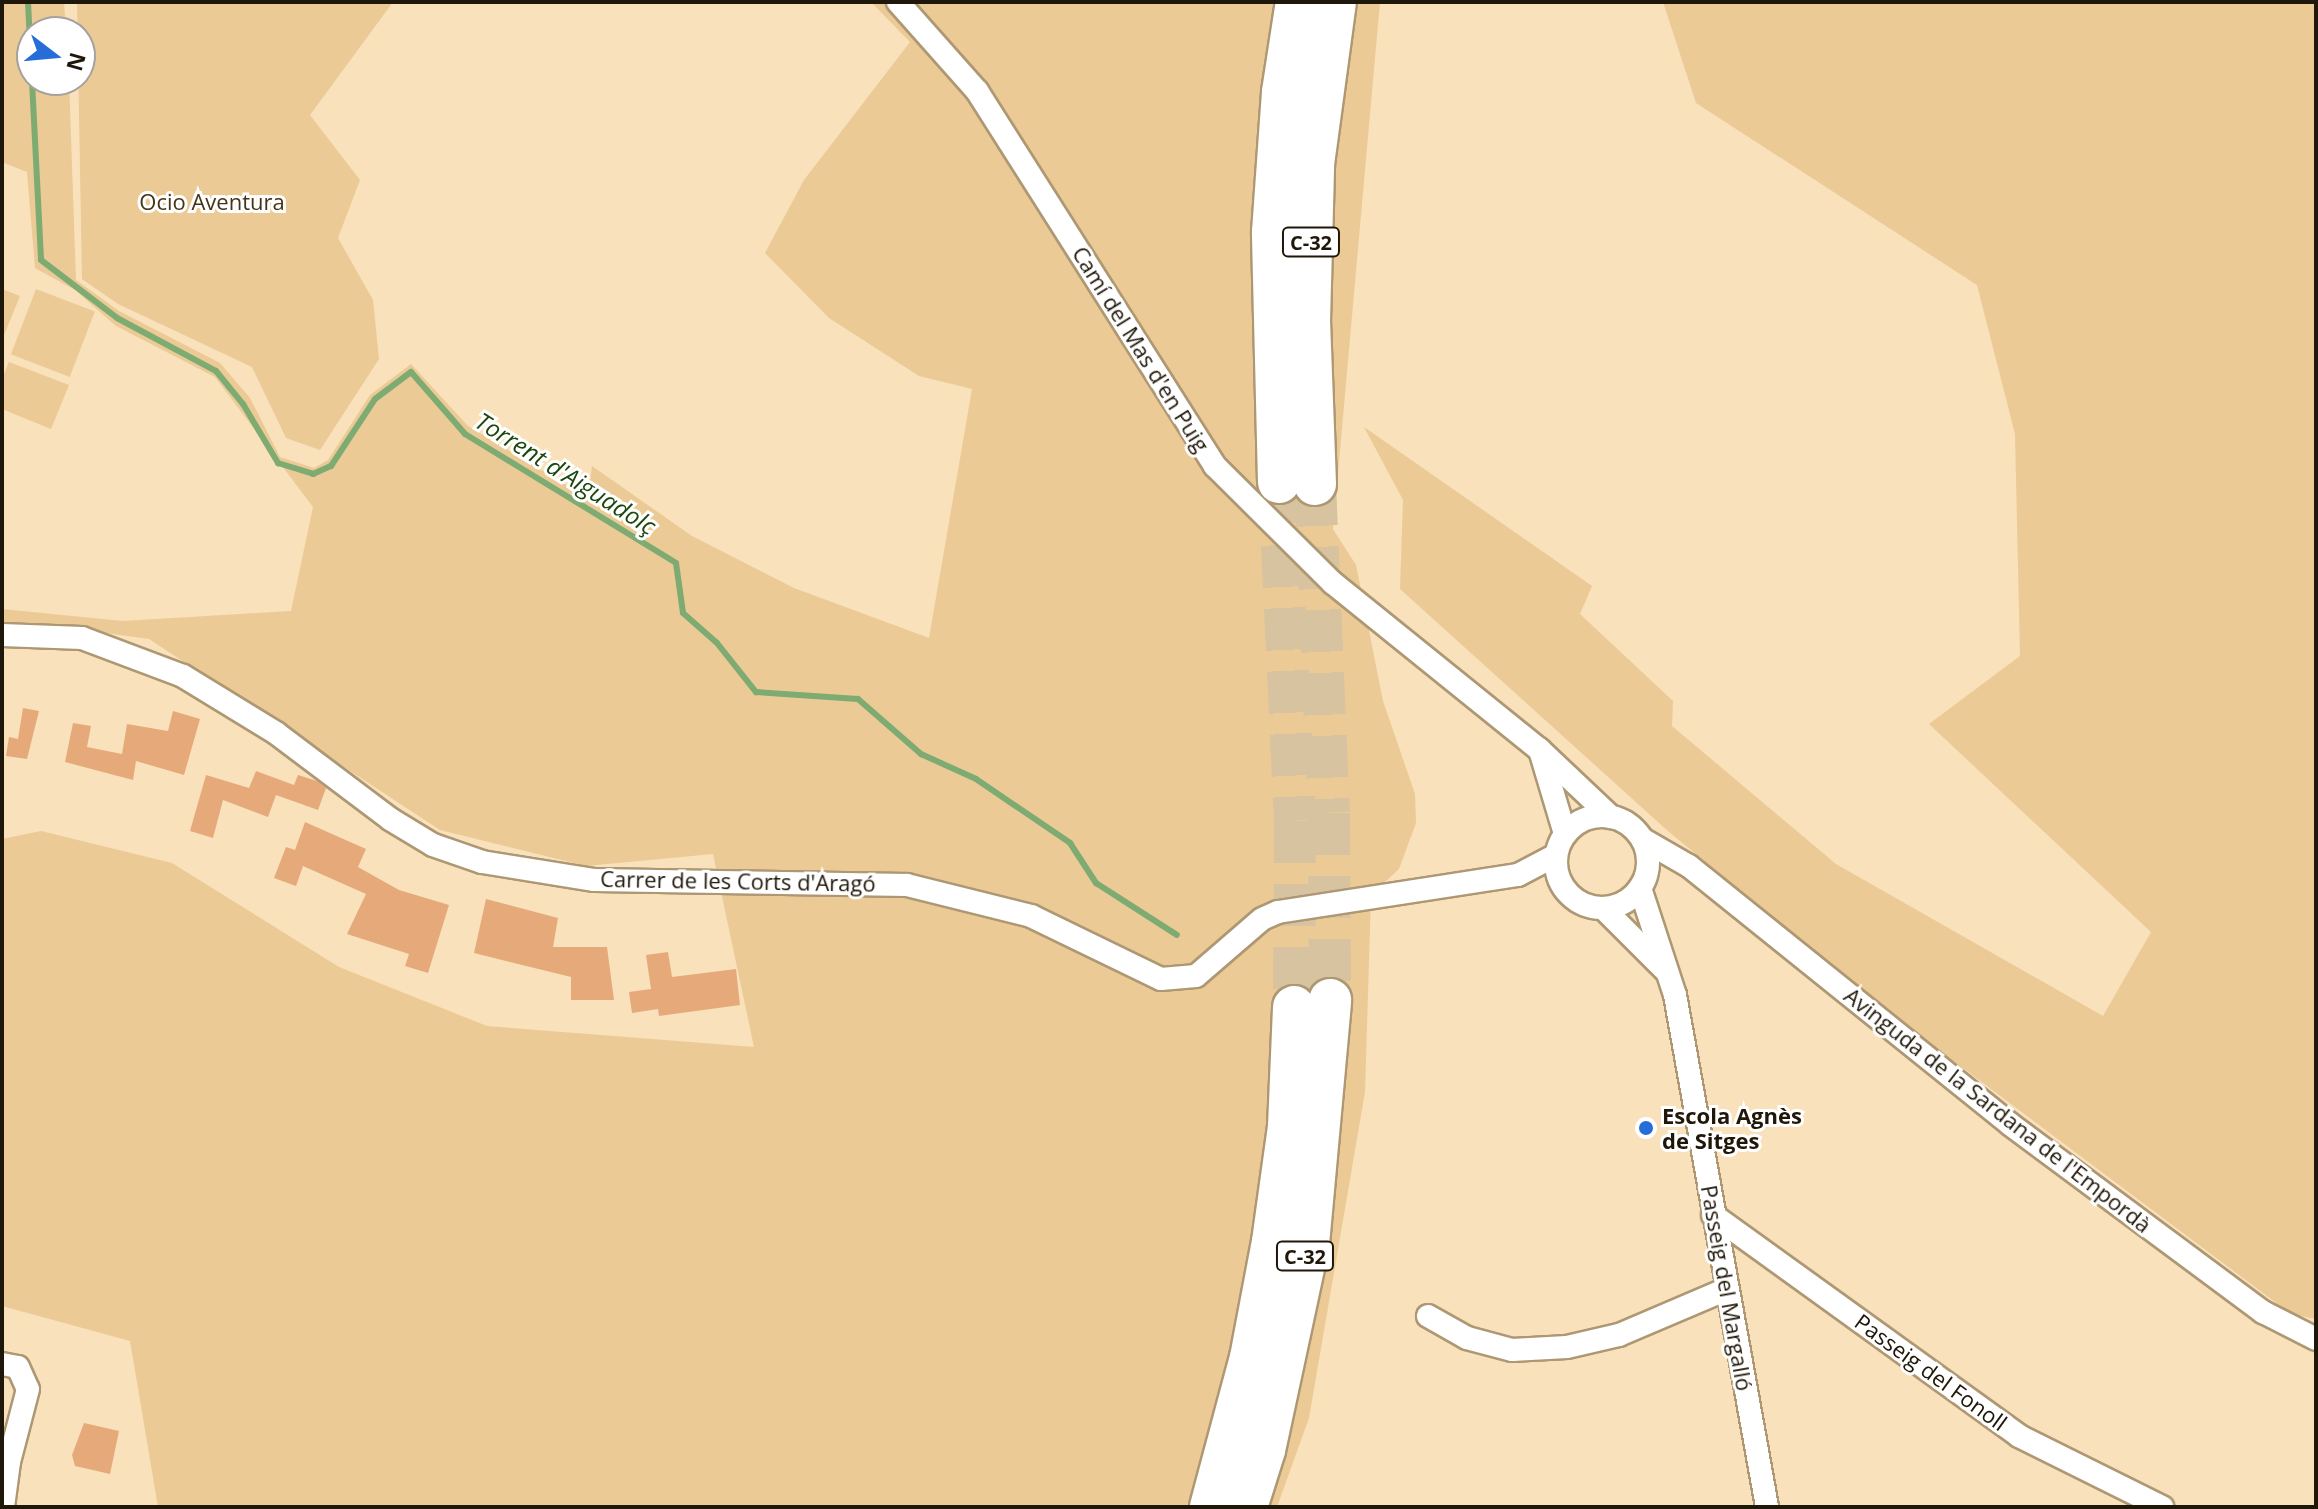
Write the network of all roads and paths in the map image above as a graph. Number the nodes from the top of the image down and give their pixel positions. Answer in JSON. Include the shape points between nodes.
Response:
{"nodes":[{"id":1,"x":898,"y":2,"type":"edge"},
{"id":2,"x":1297,"y":2,"type":"edge"},
{"id":3,"x":1335,"y":2,"type":"edge"},
{"id":4,"x":2,"y":635,"type":"edge"},
{"id":5,"x":1539,"y":749,"type":"junction"},
{"id":6,"x":1611,"y":817,"type":"junction"},
{"id":7,"x":1565,"y":834,"type":"junction"},
{"id":8,"x":1642,"y":839,"type":"junction"},
{"id":9,"x":1556,"y":855,"type":"junction"},
{"id":10,"x":1689,"y":866,"type":"junction"},
{"id":11,"x":1518,"y":875,"type":"junction"},
{"id":12,"x":1644,"y":880,"type":"junction"},
{"id":13,"x":1561,"y":884,"type":"junction"},
{"id":14,"x":1604,"y":909,"type":"junction"},
{"id":15,"x":1669,"y":975,"type":"junction"},
{"id":16,"x":1713,"y":1215,"type":"junction"},
{"id":17,"x":1727,"y":1289,"type":"junction"},
{"id":18,"x":1428,"y":1316,"type":"dead end"},
{"id":19,"x":2316,"y":1339,"type":"edge"},
{"id":20,"x":2,"y":1364,"type":"edge"},
{"id":21,"x":3,"y":1507,"type":"edge"},
{"id":22,"x":1211,"y":1507,"type":"edge"},
{"id":23,"x":1246,"y":1507,"type":"edge"},
{"id":24,"x":1767,"y":1507,"type":"edge"},
{"id":25,"x":2162,"y":1507,"type":"edge"}],
"edges":[{"from":1,"to":5,"type":"street","name":"Camí del Mas d'en Puig","via":[[977,91],[1215,466],[1333,583]]},
{"from":2,"to":3,"type":"highway","number":"C-32","via":[[1283,92],[1273,232],[1297,483],[1313,164]]},
{"from":4,"to":11,"type":"street","name":"Carrer de les Corts d'Aragó","via":[[82,638],[183,676],[276,733],[390,819],[433,845],[482,862],[595,880],[907,885],[1031,916],[1146,975],[1176,981],[1211,967],[1262,919]]},
{"from":5,"to":6,"type":"street","name":"Camí del Mas d'en Puig"},
{"from":5,"to":7,"type":"street"},
{"from":6,"to":7,"type":"street","via":[[1586,819]]},
{"from":6,"to":8,"type":"street"},
{"from":7,"to":9,"type":"street"},
{"from":8,"to":10,"type":"street","name":"Avinguda de la Sardana de l'Empordà"},
{"from":8,"to":12,"type":"street"},
{"from":9,"to":11,"type":"street"},
{"from":9,"to":13,"type":"street"},
{"from":10,"to":12,"type":"street"},
{"from":10,"to":19,"type":"street","name":"Avinguda de la Sardana de l'Empordà","via":[[2011,1125],[2263,1312]]},
{"from":11,"to":13,"type":"street"},
{"from":12,"to":14,"type":"street","via":[[1626,902]]},
{"from":12,"to":15,"type":"street","name":"Passeig del Margalló"},
{"from":13,"to":14,"type":"street","via":[[1581,904]]},
{"from":14,"to":15,"type":"street"},
{"from":15,"to":16,"type":"street","name":"Passeig del Margalló"},
{"from":16,"to":17,"type":"street","name":"Passeig del Margalló"},
{"from":16,"to":25,"type":"street","name":"Passeig del Fonoll","via":[[2019,1436]]},
{"from":17,"to":18,"type":"street","via":[[1619,1335],[1567,1347],[1512,1350],[1467,1338]]},
{"from":17,"to":24,"type":"street","name":"Passeig del Margalló"},
{"from":20,"to":21,"type":"street","via":[[18,1367],[28,1389]]},
{"from":22,"to":23,"type":"highway","number":"C-32","via":[[1251,1358],[1312,1004],[1308,1244],[1274,1407]]}]}
